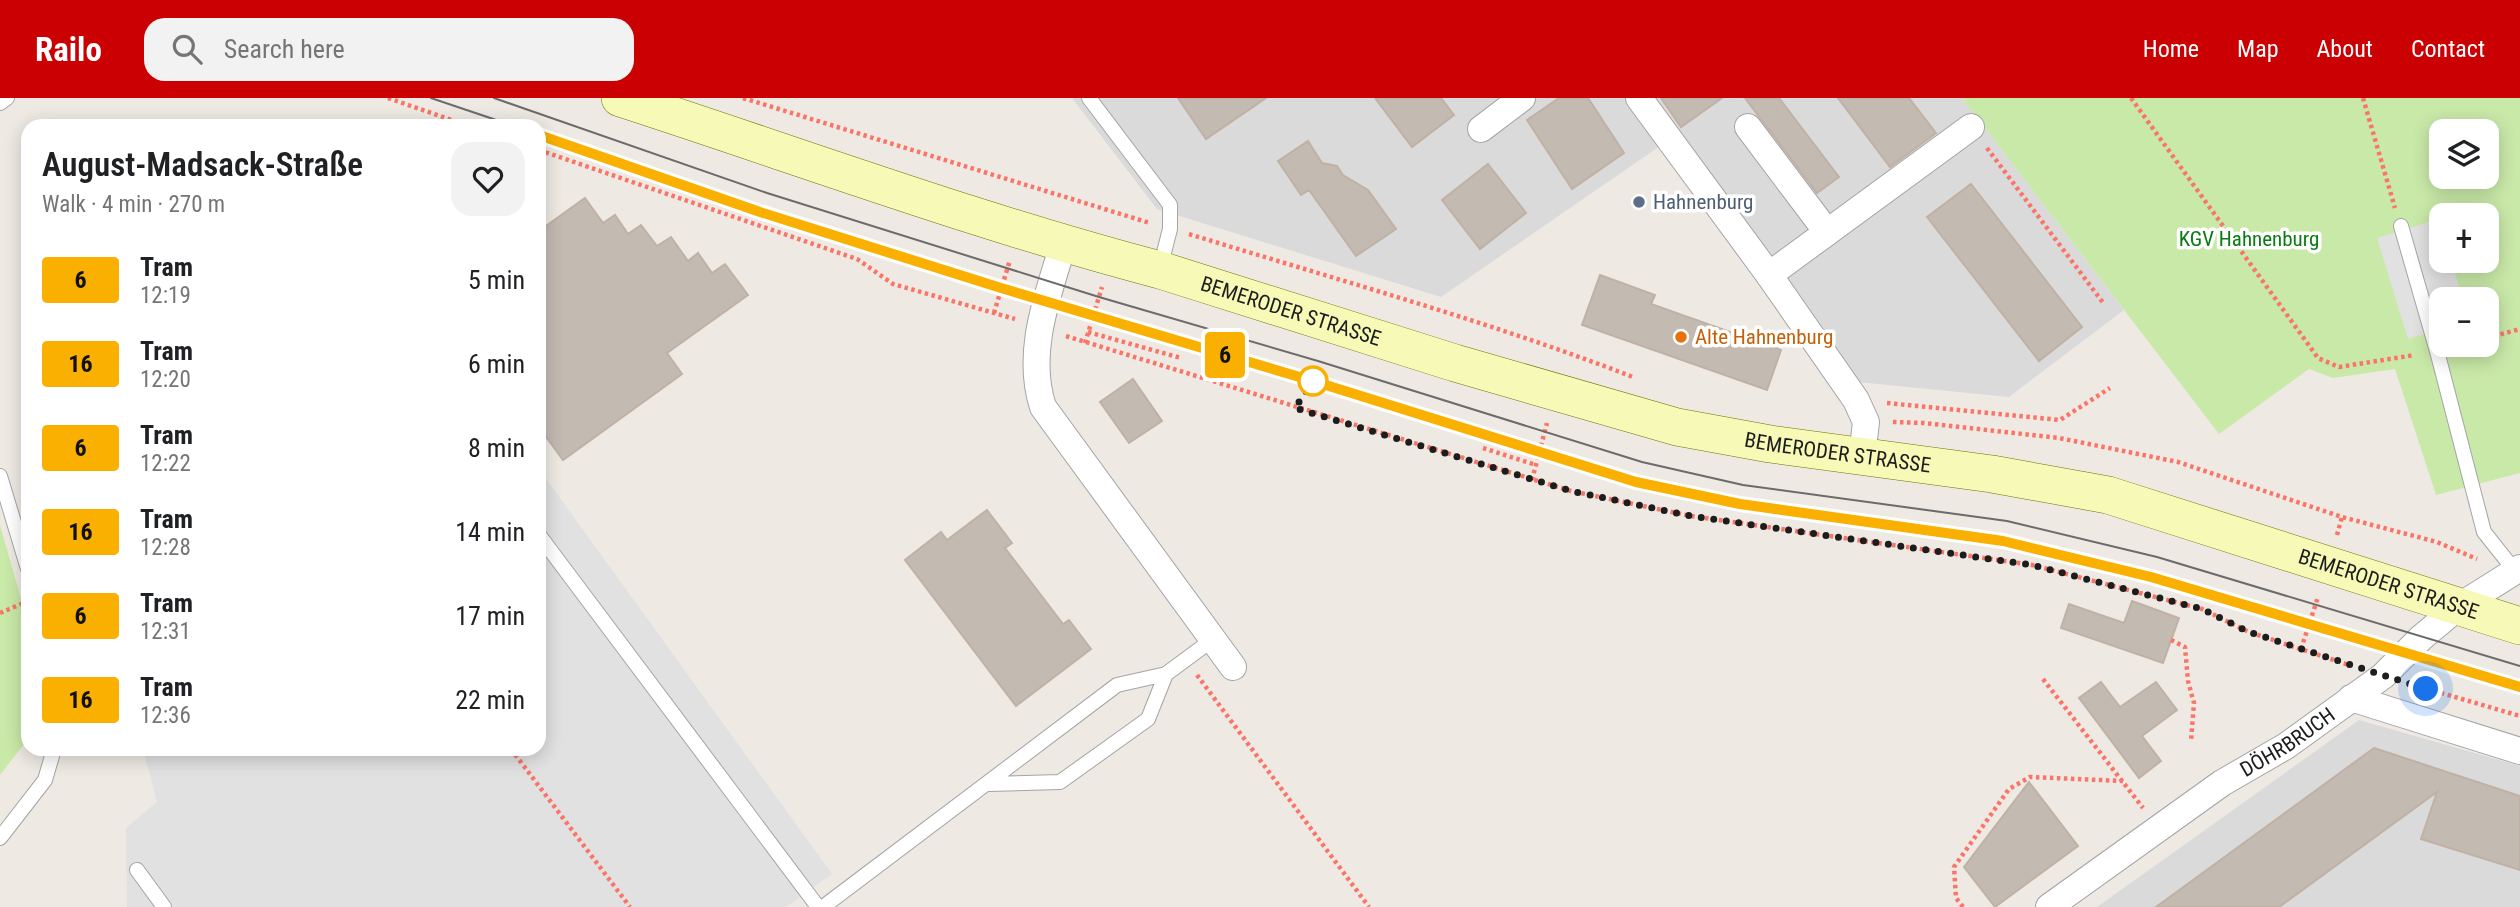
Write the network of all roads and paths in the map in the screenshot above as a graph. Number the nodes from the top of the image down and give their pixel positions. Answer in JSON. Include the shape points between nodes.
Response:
{"nodes":[{"id":1,"x":7,"y":98,"type":"edge"},
{"id":2,"x":388,"y":98,"type":"edge"},
{"id":3,"x":620,"y":98,"type":"edge"},
{"id":4,"x":743,"y":98,"type":"edge"},
{"id":5,"x":1089,"y":98,"type":"edge"},
{"id":6,"x":1522,"y":98,"type":"edge"},
{"id":7,"x":2131,"y":98,"type":"edge"},
{"id":8,"x":2363,"y":98,"type":"edge"},
{"id":9,"x":1646,"y":100,"type":"edge"},
{"id":10,"x":0,"y":103,"type":"edge"},
{"id":11,"x":450,"y":119,"type":"edge"},
{"id":12,"x":1748,"y":127,"type":"dead end"},
{"id":13,"x":1971,"y":127,"type":"joint"},
{"id":14,"x":1481,"y":130,"type":"dead end"},
{"id":15,"x":546,"y":152,"type":"edge"},
{"id":16,"x":2401,"y":226,"type":"joint"},
{"id":17,"x":1170,"y":229,"type":"junction"},
{"id":18,"x":1827,"y":232,"type":"junction"},
{"id":19,"x":1064,"y":242,"type":"junction"},
{"id":20,"x":1160,"y":270,"type":"junction"},
{"id":21,"x":1769,"y":275,"type":"junction"},
{"id":22,"x":2104,"y":304,"type":"dead end"},
{"id":23,"x":2429,"y":323,"type":"edge"},
{"id":24,"x":1039,"y":327,"type":"junction"},
{"id":25,"x":2520,"y":329,"type":"edge"},
{"id":26,"x":1088,"y":332,"type":"dead end"},
{"id":27,"x":2499,"y":335,"type":"edge"},
{"id":28,"x":2429,"y":352,"type":"edge"},
{"id":29,"x":2439,"y":357,"type":"edge"},
{"id":30,"x":1181,"y":358,"type":"dead end"},
{"id":31,"x":1643,"y":381,"type":"dead end"},
{"id":32,"x":2110,"y":388,"type":"dead end"},
{"id":33,"x":1861,"y":426,"type":"junction"},
{"id":34,"x":1483,"y":448,"type":"dead end"},
{"id":35,"x":1536,"y":465,"type":"dead end"},
{"id":36,"x":0,"y":476,"type":"edge"},
{"id":37,"x":546,"y":544,"type":"edge"},
{"id":38,"x":21,"y":546,"type":"edge"},
{"id":39,"x":2515,"y":571,"type":"edge"},
{"id":40,"x":2319,"y":595,"type":"dead end"},
{"id":41,"x":21,"y":604,"type":"edge"},
{"id":42,"x":2458,"y":607,"type":"junction"},
{"id":43,"x":0,"y":613,"type":"edge"},
{"id":44,"x":2520,"y":626,"type":"edge"},
{"id":45,"x":1212,"y":640,"type":"junction"},
{"id":46,"x":2171,"y":640,"type":"dead end"},
{"id":47,"x":2301,"y":649,"type":"junction"},
{"id":48,"x":1186,"y":660,"type":"junction"},
{"id":49,"x":1233,"y":667,"type":"dead end"},
{"id":50,"x":1166,"y":674,"type":"junction"},
{"id":51,"x":2383,"y":676,"type":"junction"},
{"id":52,"x":2043,"y":679,"type":"dead end"},
{"id":53,"x":2351,"y":698,"type":"junction"},
{"id":54,"x":2520,"y":716,"type":"edge"},
{"id":55,"x":2191,"y":741,"type":"dead end"},
{"id":56,"x":2520,"y":751,"type":"edge"},
{"id":57,"x":52,"y":756,"type":"edge"},
{"id":58,"x":516,"y":756,"type":"edge"},
{"id":59,"x":2123,"y":781,"type":"junction"},
{"id":60,"x":988,"y":784,"type":"junction"},
{"id":61,"x":2159,"y":828,"type":"junction"},
{"id":62,"x":0,"y":838,"type":"edge"},
{"id":63,"x":137,"y":870,"type":"dead end"},
{"id":64,"x":2060,"y":904,"type":"edge"},
{"id":65,"x":164,"y":907,"type":"edge"},
{"id":66,"x":630,"y":907,"type":"edge"},
{"id":67,"x":821,"y":907,"type":"edge"},
{"id":68,"x":1369,"y":907,"type":"edge"},
{"id":69,"x":1963,"y":907,"type":"edge"}],
"edges":[{"from":1,"to":10,"type":"lane"},
{"from":2,"to":11,"type":"path"},
{"from":3,"to":19,"type":"main road","name":"BEMERODER STRASSE"},
{"from":4,"to":17,"type":"path"},
{"from":5,"to":17,"type":"lane","via":[[1170,205]]},
{"from":6,"to":14,"type":"street"},
{"from":7,"to":28,"type":"path","via":[[2318,358],[2339,368]]},
{"from":8,"to":16,"type":"path"},
{"from":9,"to":21,"type":"street"},
{"from":12,"to":18,"type":"street"},
{"from":13,"to":18,"type":"street"},
{"from":13,"to":22,"type":"path"},
{"from":15,"to":24,"type":"path","via":[[857,259],[893,284]]},
{"from":16,"to":23,"type":"lane"},
{"from":17,"to":20,"type":"lane"},
{"from":17,"to":31,"type":"path","via":[[1567,351]]},
{"from":18,"to":21,"type":"street"},
{"from":19,"to":20,"type":"main road","name":"BEMERODER STRASSE"},
{"from":19,"to":24,"type":"street"},
{"from":20,"to":33,"type":"main road","name":"BEMERODER STRASSE","via":[[1677,427]]},
{"from":21,"to":33,"type":"street"},
{"from":24,"to":45,"type":"street","via":[[1036,386],[1043,407]]},
{"from":24,"to":47,"type":"path","via":[[1571,491],[1691,516],[2032,565],[2202,609],[2249,632]]},
{"from":25,"to":27,"type":"path"},
{"from":26,"to":30,"type":"path"},
{"from":29,"to":39,"type":"lane","via":[[2484,532]]},
{"from":32,"to":33,"type":"path","via":[[2060,420]]},
{"from":33,"to":39,"type":"path","via":[[1924,423],[2059,438],[2178,463],[2342,517],[2437,542]]},
{"from":33,"to":42,"type":"main road","name":"BEMERODER STRASSE","via":[[1992,474],[2108,495]]},
{"from":34,"to":35,"type":"path"},
{"from":36,"to":38,"type":"lane"},
{"from":37,"to":67,"type":"lane"},
{"from":39,"to":42,"type":"street","name":"DÖHRBRUCH"},
{"from":40,"to":47,"type":"path"},
{"from":41,"to":43,"type":"path"},
{"from":42,"to":44,"type":"main road","name":"BEMERODER STRASSE"},
{"from":42,"to":51,"type":"street","name":"DÖHRBRUCH"},
{"from":45,"to":48,"type":"lane"},
{"from":45,"to":49,"type":"street"},
{"from":46,"to":55,"type":"path","via":[[2185,647],[2193,703]]},
{"from":47,"to":51,"type":"path"},
{"from":48,"to":50,"type":"lane"},
{"from":48,"to":68,"type":"path"},
{"from":50,"to":60,"type":"lane","via":[[1116,685]]},
{"from":50,"to":60,"type":"lane","via":[[1148,719],[1060,782]]},
{"from":51,"to":53,"type":"street","name":"DÖHRBRUCH"},
{"from":51,"to":54,"type":"path"},
{"from":52,"to":59,"type":"path"},
{"from":53,"to":56,"type":"street"},
{"from":53,"to":61,"type":"street","name":"DÖHRBRUCH"},
{"from":57,"to":62,"type":"lane","via":[[45,780]]},
{"from":58,"to":66,"type":"path"},
{"from":59,"to":61,"type":"path"},
{"from":59,"to":69,"type":"path","via":[[2030,777],[2009,789],[1954,867],[1956,898]]},
{"from":60,"to":67,"type":"lane"},
{"from":61,"to":64,"type":"street","name":"DÖHRBRUCH"},
{"from":63,"to":65,"type":"lane"}]}
